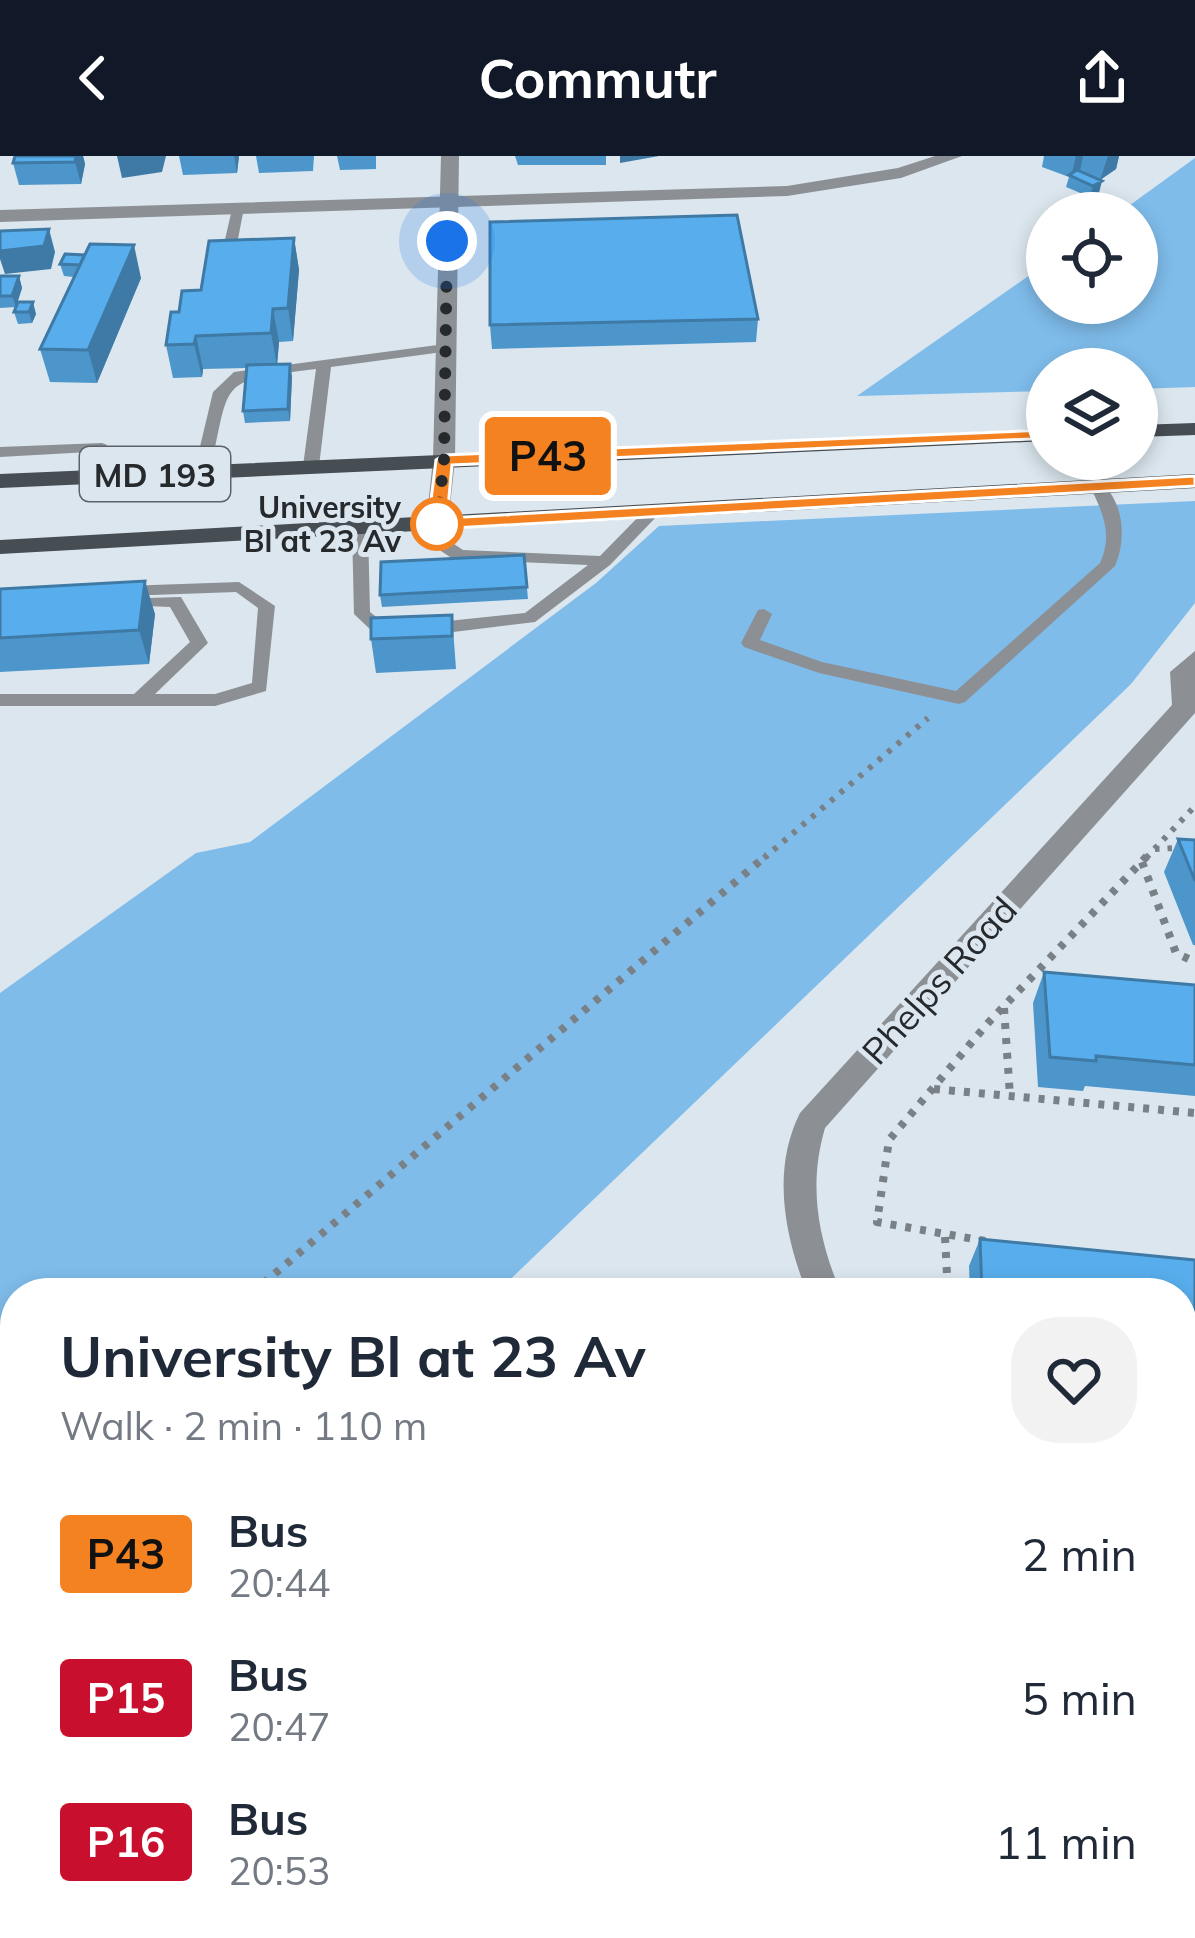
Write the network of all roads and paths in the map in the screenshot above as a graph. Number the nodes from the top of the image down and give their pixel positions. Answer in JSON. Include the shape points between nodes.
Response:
{"nodes":[{"id":1,"x":450,"y":156,"type":"edge"},
{"id":2,"x":953,"y":156,"type":"edge"},
{"id":3,"x":448,"y":200,"type":"junction"},
{"id":4,"x":238,"y":208,"type":"junction"},
{"id":5,"x":0,"y":216,"type":"edge"},
{"id":6,"x":205,"y":284,"type":"edge"},
{"id":7,"x":446,"y":348,"type":"junction"},
{"id":8,"x":324,"y":367,"type":"junction"},
{"id":9,"x":1195,"y":429,"type":"edge"},
{"id":10,"x":1158,"y":430,"type":"edge"},
{"id":11,"x":1026,"y":436,"type":"edge"},
{"id":12,"x":101,"y":448,"type":"dead end"},
{"id":13,"x":0,"y":452,"type":"edge"},
{"id":14,"x":444,"y":460,"type":"junction"},
{"id":15,"x":311,"y":466,"type":"junction"},
{"id":16,"x":202,"y":472,"type":"junction"},
{"id":17,"x":0,"y":481,"type":"edge"},
{"id":18,"x":1195,"y":481,"type":"edge"},
{"id":19,"x":1099,"y":485,"type":"junction"},
{"id":20,"x":652,"y":512,"type":"junction"},
{"id":21,"x":437,"y":524,"type":"junction"},
{"id":22,"x":361,"y":529,"type":"junction"},
{"id":23,"x":0,"y":548,"type":"edge"},
{"id":24,"x":604,"y":561,"type":"junction"},
{"id":25,"x":764,"y":614,"type":"dead end"},
{"id":26,"x":1195,"y":659,"type":"edge"},
{"id":27,"x":141,"y":697,"type":"junction"},
{"id":28,"x":959,"y":698,"type":"junction"},
{"id":29,"x":0,"y":700,"type":"edge"},
{"id":30,"x":1192,"y":707,"type":"edge"},
{"id":31,"x":1195,"y":806,"type":"edge"},
{"id":32,"x":1195,"y":847,"type":"edge"},
{"id":33,"x":1151,"y":849,"type":"junction"},
{"id":34,"x":1142,"y":862,"type":"junction"},
{"id":35,"x":1195,"y":962,"type":"edge"},
{"id":36,"x":1034,"y":981,"type":"junction"},
{"id":37,"x":1057,"y":983,"type":"edge"},
{"id":38,"x":1004,"y":1008,"type":"junction"},
{"id":39,"x":934,"y":1089,"type":"junction"},
{"id":40,"x":1010,"y":1096,"type":"junction"},
{"id":41,"x":1195,"y":1113,"type":"edge"},
{"id":42,"x":945,"y":1237,"type":"junction"},
{"id":43,"x":991,"y":1242,"type":"edge"},
{"id":44,"x":270,"y":1278,"type":"edge"},
{"id":45,"x":819,"y":1278,"type":"edge"},
{"id":46,"x":947,"y":1278,"type":"edge"}],
"edges":[{"from":1,"to":3,"type":"street"},
{"from":2,"to":3,"type":"street","via":[[787,191]]},
{"from":3,"to":4,"type":"street"},
{"from":3,"to":7,"type":"street"},
{"from":4,"to":5,"type":"street"},
{"from":4,"to":6,"type":"lane","via":[[229,249],[207,267]]},
{"from":7,"to":8,"type":"lane"},
{"from":7,"to":14,"type":"street"},
{"from":8,"to":15,"type":"lane"},
{"from":8,"to":16,"type":"lane","via":[[257,371],[225,383]]},
{"from":9,"to":10,"type":"main road"},
{"from":11,"to":14,"type":"main road","number":"MD 193"},
{"from":12,"to":13,"type":"lane"},
{"from":14,"to":15,"type":"main road","number":"MD 193"},
{"from":14,"to":21,"type":"street"},
{"from":15,"to":16,"type":"main road","number":"MD 193"},
{"from":16,"to":17,"type":"main road","number":"MD 193"},
{"from":18,"to":19,"type":"main road","number":"MD 193"},
{"from":19,"to":20,"type":"main road","number":"MD 193"},
{"from":19,"to":28,"type":"lane","via":[[1117,525],[1107,566]]},
{"from":20,"to":21,"type":"main road","number":"MD 193"},
{"from":20,"to":24,"type":"lane"},
{"from":21,"to":22,"type":"main road","number":"MD 193"},
{"from":21,"to":24,"type":"lane","via":[[459,555]]},
{"from":22,"to":23,"type":"main road","number":"MD 193"},
{"from":22,"to":24,"type":"lane","via":[[362,614],[380,629],[529,618]]},
{"from":25,"to":28,"type":"lane","via":[[750,643]]},
{"from":26,"to":30,"type":"street","name":"Phelps Road","via":[[1182,672]]},
{"from":27,"to":27,"type":"lane","via":[[215,700],[260,687],[267,606],[239,587],[102,598],[175,601],[199,643]]},
{"from":27,"to":29,"type":"lane"},
{"from":28,"to":44,"type":"path","via":[[909,730]]},
{"from":30,"to":45,"type":"street","name":"Phelps Road","via":[[811,1122],[797,1195]]},
{"from":31,"to":33,"type":"path"},
{"from":32,"to":33,"type":"path"},
{"from":33,"to":34,"type":"path"},
{"from":34,"to":35,"type":"path","via":[[1175,952]]},
{"from":34,"to":36,"type":"path"},
{"from":36,"to":37,"type":"path"},
{"from":36,"to":38,"type":"path"},
{"from":38,"to":39,"type":"path"},
{"from":38,"to":40,"type":"path"},
{"from":39,"to":40,"type":"path"},
{"from":39,"to":42,"type":"path","via":[[889,1140],[877,1222]]},
{"from":40,"to":41,"type":"path"},
{"from":42,"to":43,"type":"path"},
{"from":42,"to":46,"type":"path"}]}
